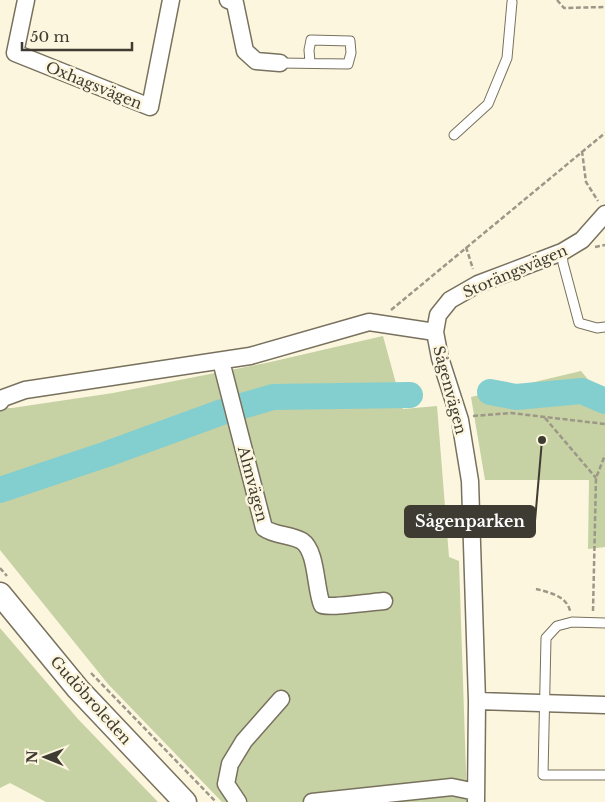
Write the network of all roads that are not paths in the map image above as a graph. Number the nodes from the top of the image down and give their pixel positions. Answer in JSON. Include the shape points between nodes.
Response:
{"nodes":[{"id":1,"x":26,"y":0,"type":"edge"},
{"id":2,"x":171,"y":0,"type":"edge"},
{"id":3,"x":234,"y":1,"type":"edge"},
{"id":4,"x":513,"y":1,"type":"edge"},
{"id":5,"x":310,"y":62,"type":"junction"},
{"id":6,"x":280,"y":63,"type":"joint"},
{"id":7,"x":454,"y":136,"type":"dead end"},
{"id":8,"x":603,"y":210,"type":"edge"},
{"id":9,"x":562,"y":252,"type":"junction"},
{"id":10,"x":605,"y":327,"type":"edge"},
{"id":11,"x":434,"y":332,"type":"junction"},
{"id":12,"x":221,"y":361,"type":"junction"},
{"id":13,"x":0,"y":402,"type":"edge"},
{"id":14,"x":6,"y":588,"type":"edge"},
{"id":15,"x":384,"y":601,"type":"dead end"},
{"id":16,"x":605,"y":623,"type":"edge"},
{"id":17,"x":281,"y":700,"type":"dead end"},
{"id":18,"x":477,"y":701,"type":"junction"},
{"id":19,"x":544,"y":703,"type":"junction"},
{"id":20,"x":605,"y":704,"type":"edge"},
{"id":21,"x":605,"y":775,"type":"edge"},
{"id":22,"x":476,"y":797,"type":"edge"},
{"id":23,"x":186,"y":802,"type":"edge"},
{"id":24,"x":238,"y":802,"type":"edge"},
{"id":25,"x":312,"y":802,"type":"edge"}],
"edges":[{"from":1,"to":2,"type":"street","name":"Oxhagsvägen","via":[[15,53],[150,107]]},
{"from":3,"to":6,"type":"street","via":[[245,51],[256,61]]},
{"from":4,"to":7,"type":"lane","via":[[507,58],[488,104]]},
{"from":5,"to":5,"type":"lane","via":[[311,40],[350,41],[348,64]]},
{"from":5,"to":6,"type":"lane"},
{"from":8,"to":9,"type":"street","name":"Storängsvägen","via":[[582,240]]},
{"from":9,"to":10,"type":"lane","via":[[579,322],[596,328]]},
{"from":9,"to":11,"type":"street","name":"Storängsvägen","via":[[478,284],[450,300],[438,315]]},
{"from":11,"to":12,"type":"street","name":"Sågenvägen","via":[[369,322],[250,356]]},
{"from":11,"to":18,"type":"street","name":"Sågenvägen","via":[[460,420],[470,481]]},
{"from":12,"to":13,"type":"street","name":"Sågenvägen","via":[[25,390]]},
{"from":12,"to":15,"type":"street","name":"Almvägen","via":[[264,528],[305,544],[322,605]]},
{"from":14,"to":23,"type":"main road","name":"Gudöbroleden","via":[[78,689]]},
{"from":16,"to":19,"type":"lane","via":[[572,622],[557,626],[546,638]]},
{"from":17,"to":24,"type":"street","via":[[244,741],[230,764],[226,784]]},
{"from":18,"to":19,"type":"street"},
{"from":18,"to":22,"type":"street","name":"Sågenvägen"},
{"from":19,"to":20,"type":"street"},
{"from":19,"to":21,"type":"lane","via":[[543,775]]},
{"from":22,"to":25,"type":"street","via":[[452,787]]}]}
